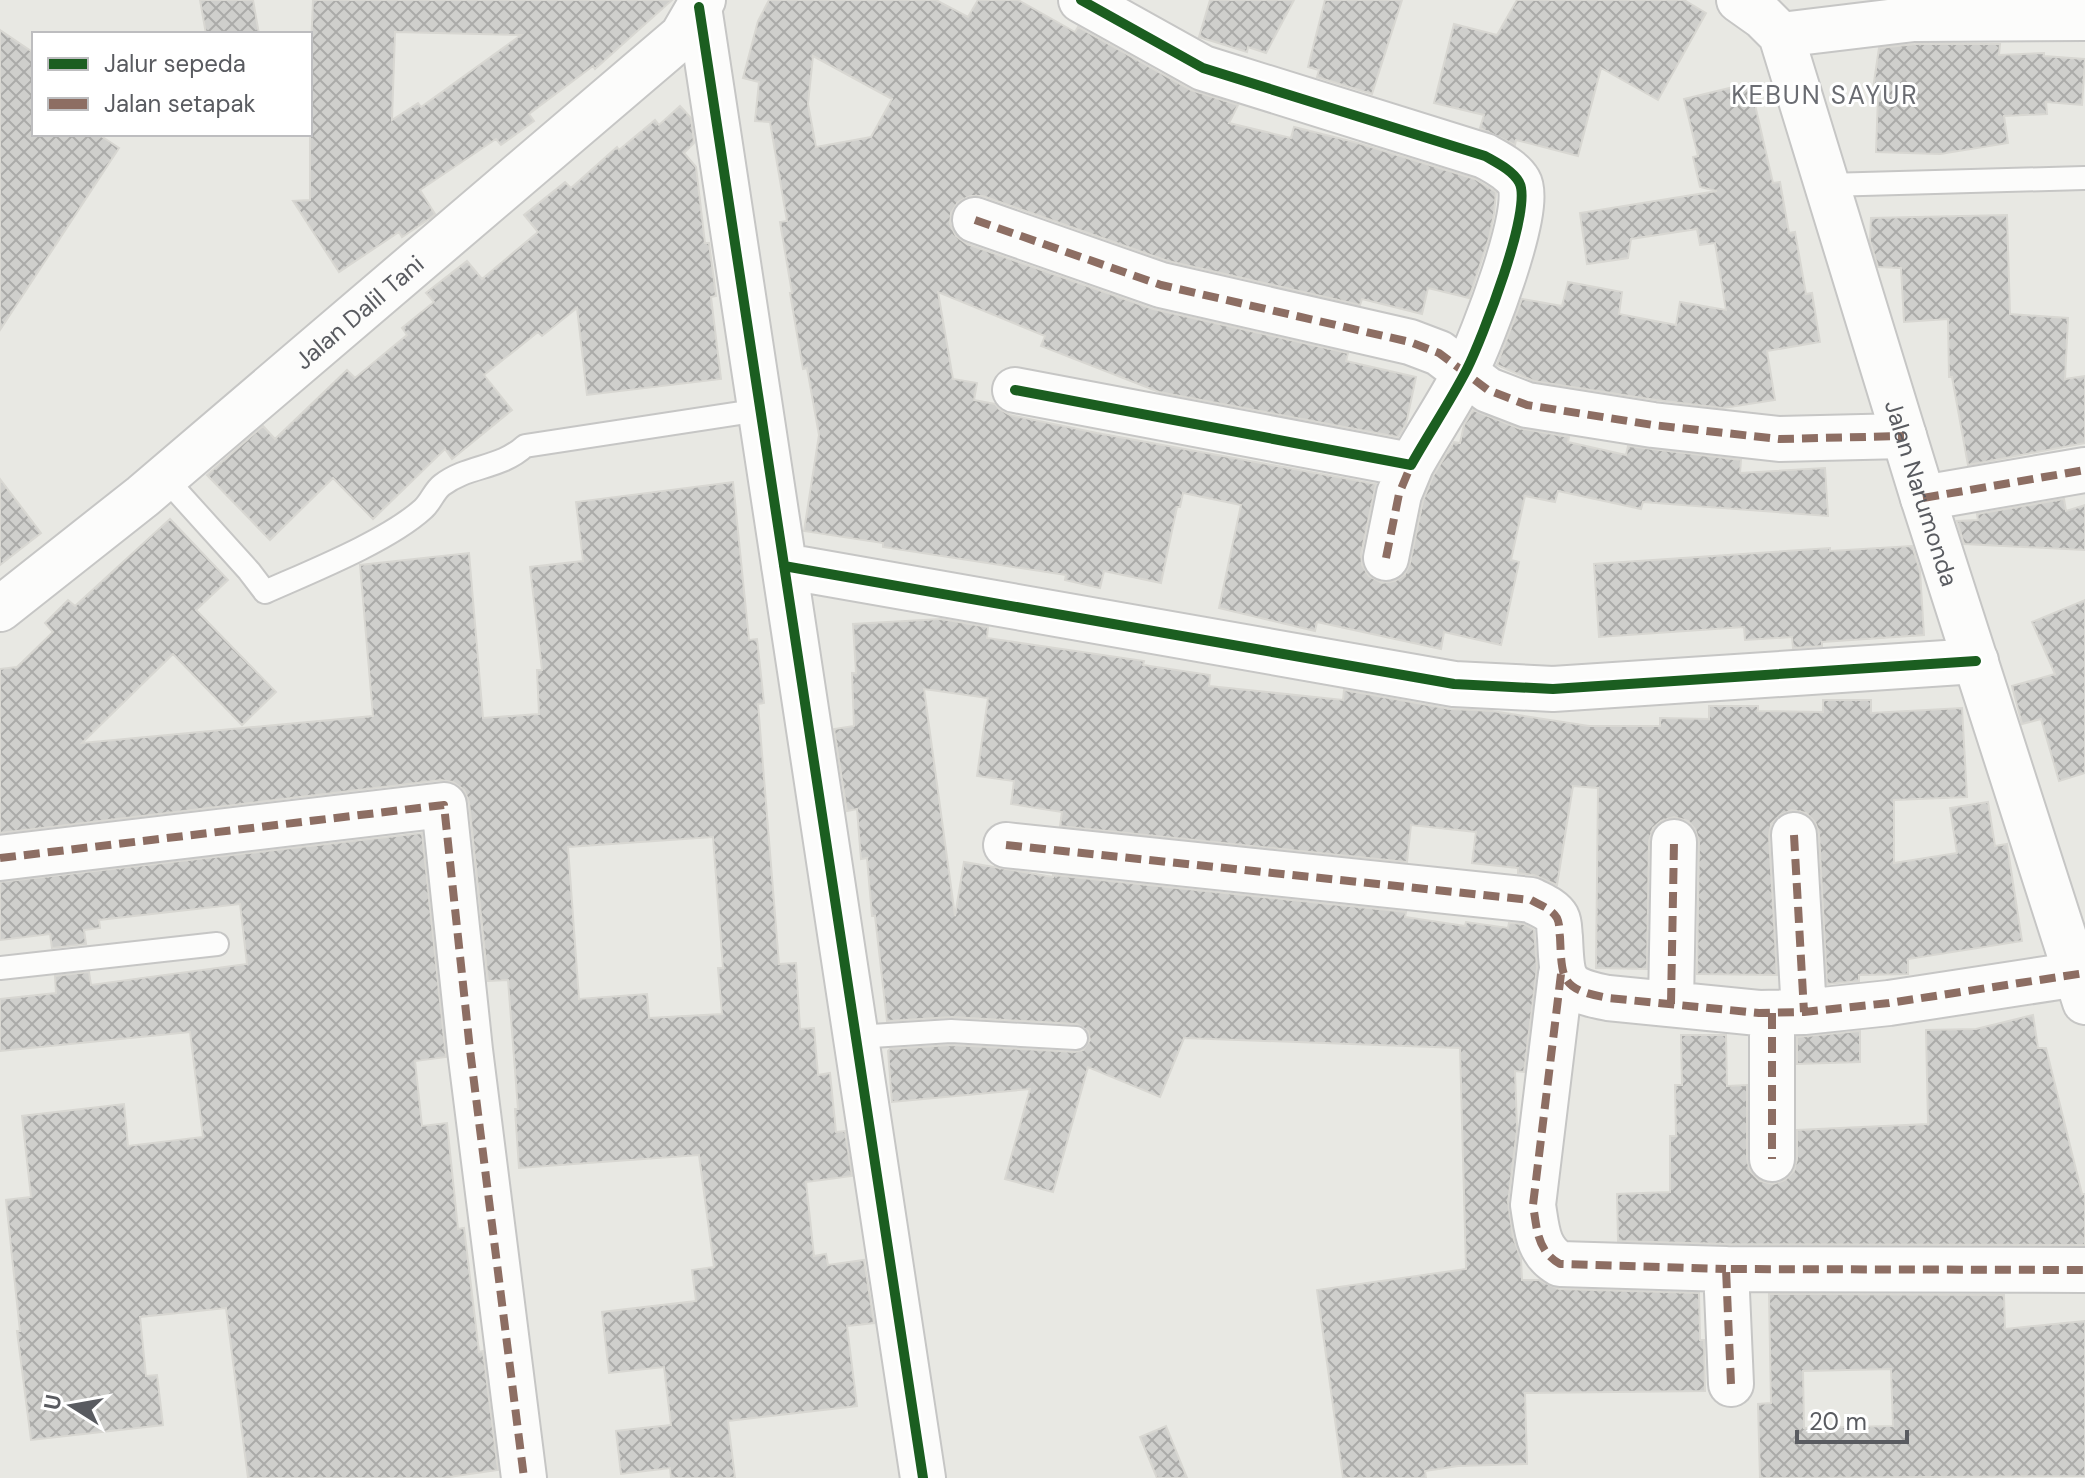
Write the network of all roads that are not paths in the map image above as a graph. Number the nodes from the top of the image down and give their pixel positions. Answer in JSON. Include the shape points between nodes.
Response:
{"nodes":[{"id":1,"x":1081,"y":0,"type":"edge"},
{"id":2,"x":1739,"y":0,"type":"edge"},
{"id":3,"x":701,"y":3,"type":"edge"},
{"id":4,"x":2085,"y":18,"type":"edge"},
{"id":5,"x":1781,"y":35,"type":"junction"},
{"id":6,"x":2084,"y":178,"type":"edge"},
{"id":7,"x":1827,"y":185,"type":"junction"},
{"id":8,"x":975,"y":220,"type":"dead end"},
{"id":9,"x":1465,"y":373,"type":"junction"},
{"id":10,"x":1015,"y":390,"type":"dead end"},
{"id":11,"x":760,"y":410,"type":"junction"},
{"id":12,"x":1904,"y":436,"type":"junction"},
{"id":13,"x":1411,"y":465,"type":"junction"},
{"id":14,"x":2085,"y":470,"type":"edge"},
{"id":15,"x":165,"y":478,"type":"junction"},
{"id":16,"x":1923,"y":498,"type":"junction"},
{"id":17,"x":1386,"y":558,"type":"dead end"},
{"id":18,"x":784,"y":566,"type":"junction"},
{"id":19,"x":0,"y":609,"type":"edge"},
{"id":20,"x":1976,"y":661,"type":"junction"},
{"id":21,"x":1794,"y":835,"type":"dead end"},
{"id":22,"x":1674,"y":842,"type":"dead end"},
{"id":23,"x":1006,"y":845,"type":"dead end"},
{"id":24,"x":0,"y":858,"type":"edge"},
{"id":25,"x":217,"y":944,"type":"dead end"},
{"id":26,"x":0,"y":968,"type":"edge"},
{"id":27,"x":1561,"y":974,"type":"junction"},
{"id":28,"x":2082,"y":984,"type":"edge"},
{"id":29,"x":1671,"y":1004,"type":"junction"},
{"id":30,"x":1788,"y":1012,"type":"junction"},
{"id":31,"x":856,"y":1037,"type":"junction"},
{"id":32,"x":1076,"y":1038,"type":"dead end"},
{"id":33,"x":1772,"y":1159,"type":"dead end"},
{"id":34,"x":1726,"y":1269,"type":"junction"},
{"id":35,"x":2085,"y":1270,"type":"edge"},
{"id":36,"x":1731,"y":1384,"type":"dead end"},
{"id":37,"x":524,"y":1478,"type":"edge"},
{"id":38,"x":923,"y":1478,"type":"edge"}],
"edges":[{"from":1,"to":9,"type":"street","via":[[1203,68],[1485,156],[1508,170],[1521,184],[1523,204]]},
{"from":2,"to":5,"type":"street"},
{"from":3,"to":11,"type":"street"},
{"from":3,"to":15,"type":"street","name":"Jalan Dalil Tani","via":[[682,36]]},
{"from":4,"to":5,"type":"street","via":[[1914,19]]},
{"from":5,"to":7,"type":"street","name":"Jalan Narumonda"},
{"from":6,"to":7,"type":"lane"},
{"from":7,"to":12,"type":"street","name":"Jalan Narumonda"},
{"from":8,"to":9,"type":"street","via":[[1161,285],[1410,342],[1439,353]]},
{"from":9,"to":12,"type":"street","via":[[1488,390],[1527,405],[1653,425],[1779,439]]},
{"from":9,"to":13,"type":"street"},
{"from":10,"to":13,"type":"street"},
{"from":11,"to":15,"type":"lane","via":[[525,446],[513,457],[441,486],[424,508],[386,534],[265,592]]},
{"from":11,"to":18,"type":"street"},
{"from":12,"to":16,"type":"street","name":"Jalan Narumonda"},
{"from":13,"to":17,"type":"street","via":[[1399,494]]},
{"from":14,"to":16,"type":"street"},
{"from":15,"to":19,"type":"street","name":"Jalan Dalil Tani"},
{"from":16,"to":20,"type":"street","name":"Jalan Narumonda"},
{"from":18,"to":20,"type":"street","via":[[1454,684],[1553,689]]},
{"from":18,"to":31,"type":"street"},
{"from":20,"to":28,"type":"street","name":"Jalan Narumonda"},
{"from":21,"to":30,"type":"street"},
{"from":22,"to":29,"type":"street"},
{"from":23,"to":27,"type":"street","via":[[1531,900],[1559,921]]},
{"from":24,"to":37,"type":"street","via":[[444,805]]},
{"from":25,"to":26,"type":"lane"},
{"from":27,"to":29,"type":"street","via":[[1588,994]]},
{"from":27,"to":34,"type":"street","via":[[1533,1205],[1548,1257],[1560,1264]]},
{"from":28,"to":30,"type":"street"},
{"from":29,"to":30,"type":"street"},
{"from":30,"to":33,"type":"street"},
{"from":31,"to":32,"type":"lane","via":[[951,1031]]},
{"from":31,"to":38,"type":"street"},
{"from":34,"to":35,"type":"street"},
{"from":34,"to":36,"type":"street"}]}
